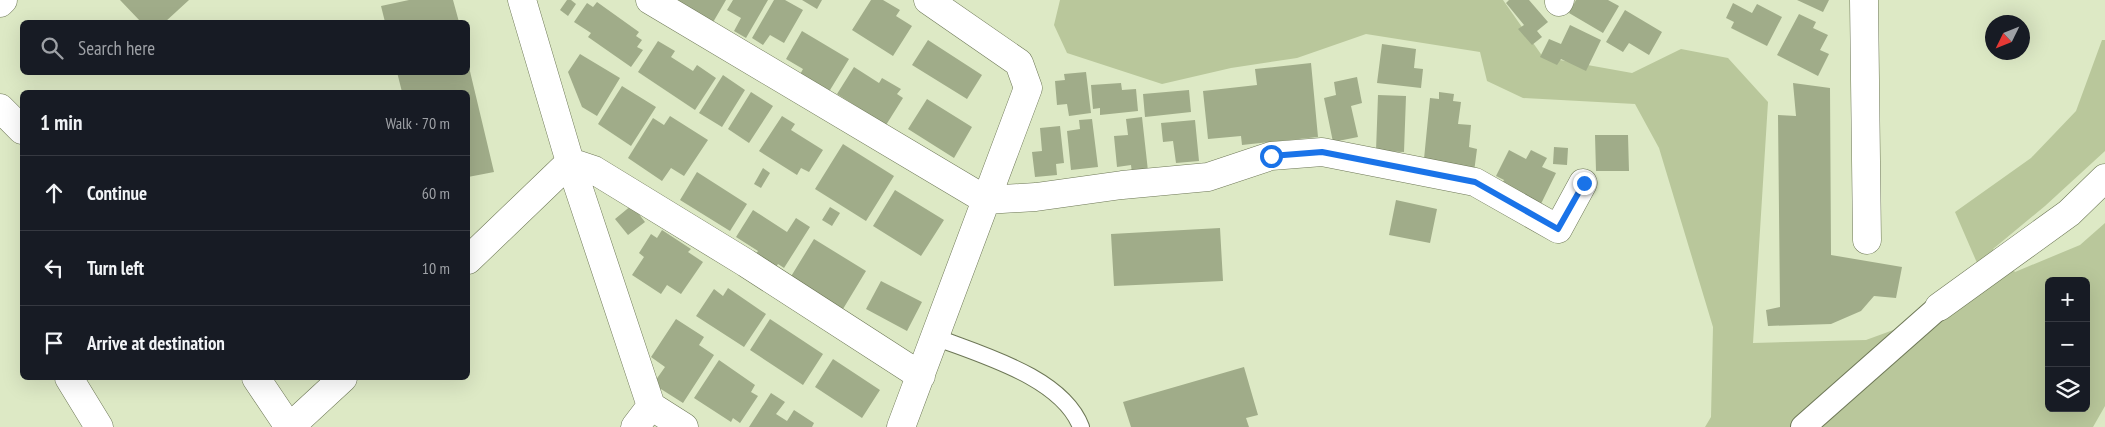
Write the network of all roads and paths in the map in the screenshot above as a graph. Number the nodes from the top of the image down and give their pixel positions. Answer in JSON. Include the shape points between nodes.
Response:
{"nodes":[{"id":1,"x":3,"y":0,"type":"edge"},
{"id":2,"x":522,"y":0,"type":"edge"},
{"id":3,"x":650,"y":0,"type":"edge"},
{"id":4,"x":928,"y":0,"type":"edge"},
{"id":5,"x":1864,"y":0,"type":"edge"},
{"id":6,"x":0,"y":3,"type":"edge"},
{"id":7,"x":0,"y":108,"type":"edge"},
{"id":8,"x":20,"y":128,"type":"edge"},
{"id":9,"x":570,"y":162,"type":"junction"},
{"id":10,"x":2105,"y":178,"type":"edge"},
{"id":11,"x":1584,"y":183,"type":"dead end"},
{"id":12,"x":986,"y":200,"type":"junction"},
{"id":13,"x":1867,"y":240,"type":"dead end"},
{"id":14,"x":470,"y":258,"type":"edge"},
{"id":15,"x":1939,"y":307,"type":"joint"},
{"id":16,"x":935,"y":337,"type":"junction"},
{"id":17,"x":921,"y":376,"type":"junction"},
{"id":18,"x":70,"y":380,"type":"edge"},
{"id":19,"x":257,"y":380,"type":"edge"},
{"id":20,"x":341,"y":380,"type":"edge"},
{"id":21,"x":643,"y":416,"type":"edge"},
{"id":22,"x":99,"y":427,"type":"edge"},
{"id":23,"x":290,"y":427,"type":"edge"},
{"id":24,"x":684,"y":427,"type":"edge"},
{"id":25,"x":900,"y":427,"type":"edge"},
{"id":26,"x":1081,"y":427,"type":"edge"},
{"id":27,"x":1803,"y":427,"type":"edge"}],
"edges":[{"from":1,"to":6,"type":"street"},
{"from":2,"to":9,"type":"street"},
{"from":3,"to":12,"type":"street"},
{"from":4,"to":12,"type":"street","via":[[1020,63],[1028,88]]},
{"from":5,"to":13,"type":"street"},
{"from":7,"to":8,"type":"street"},
{"from":9,"to":14,"type":"street"},
{"from":9,"to":17,"type":"street","via":[[594,170]]},
{"from":9,"to":21,"type":"street"},
{"from":10,"to":15,"type":"street","via":[[2069,212]]},
{"from":11,"to":12,"type":"street","via":[[1558,229],[1475,182],[1322,152],[1271,156],[1208,177]]},
{"from":12,"to":16,"type":"street"},
{"from":15,"to":27,"type":"street"},
{"from":16,"to":17,"type":"street"},
{"from":16,"to":26,"type":"lane","via":[[1023,373],[1063,400]]},
{"from":17,"to":25,"type":"street"},
{"from":18,"to":22,"type":"street"},
{"from":19,"to":23,"type":"street"},
{"from":20,"to":23,"type":"street"},
{"from":21,"to":24,"type":"street"}]}
